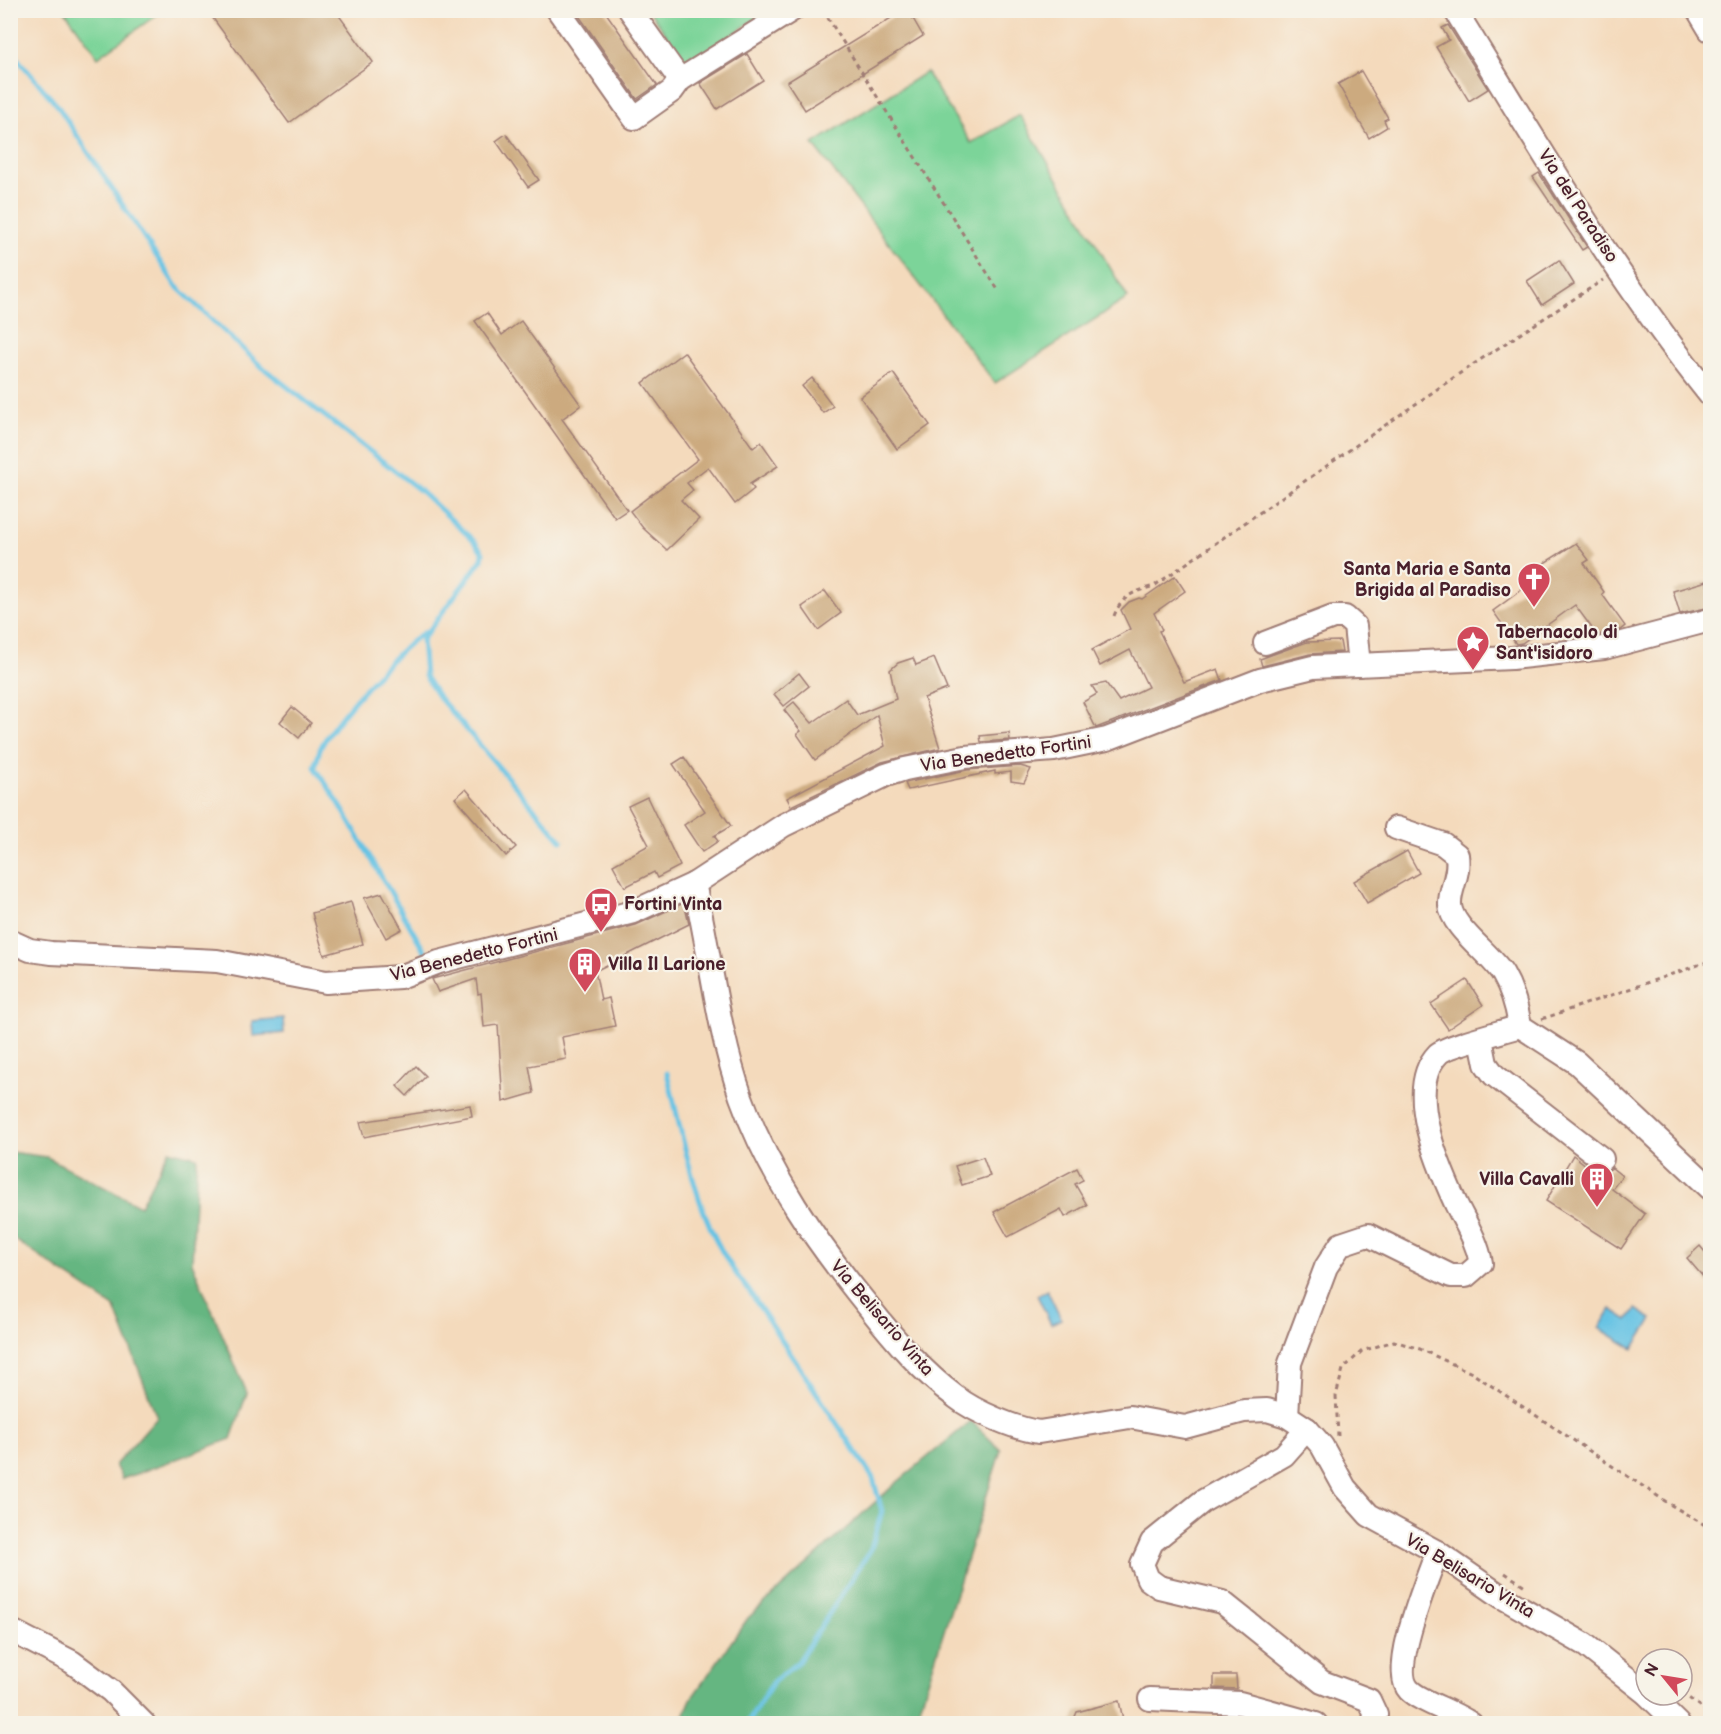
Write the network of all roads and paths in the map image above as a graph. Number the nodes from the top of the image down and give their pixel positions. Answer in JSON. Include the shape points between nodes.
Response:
{"nodes":[{"id":1,"x":558,"y":10,"type":"edge"},
{"id":2,"x":630,"y":10,"type":"edge"},
{"id":3,"x":792,"y":10,"type":"edge"},
{"id":4,"x":823,"y":10,"type":"edge"},
{"id":5,"x":1455,"y":10,"type":"edge"},
{"id":6,"x":1698,"y":10,"type":"edge"},
{"id":7,"x":1710,"y":30,"type":"edge"},
{"id":8,"x":680,"y":80,"type":"junction"},
{"id":9,"x":1619,"y":269,"type":"junction"},
{"id":10,"x":998,"y":290,"type":"dead end"},
{"id":11,"x":1710,"y":395,"type":"edge"},
{"id":12,"x":1114,"y":616,"type":"dead end"},
{"id":13,"x":1710,"y":621,"type":"edge"},
{"id":14,"x":1265,"y":643,"type":"dead end"},
{"id":15,"x":1359,"y":665,"type":"junction"},
{"id":16,"x":1396,"y":828,"type":"dead end"},
{"id":17,"x":694,"y":885,"type":"junction"},
{"id":18,"x":10,"y":941,"type":"edge"},
{"id":19,"x":1710,"y":961,"type":"edge"},
{"id":20,"x":1520,"y":1026,"type":"junction"},
{"id":21,"x":1481,"y":1039,"type":"junction"},
{"id":22,"x":1602,"y":1159,"type":"dead end"},
{"id":23,"x":1710,"y":1188,"type":"edge"},
{"id":24,"x":1287,"y":1416,"type":"junction"},
{"id":25,"x":1307,"y":1429,"type":"junction"},
{"id":26,"x":1338,"y":1441,"type":"dead end"},
{"id":27,"x":1710,"y":1528,"type":"edge"},
{"id":28,"x":1437,"y":1552,"type":"junction"},
{"id":29,"x":1504,"y":1573,"type":"dead end"},
{"id":30,"x":1534,"y":1592,"type":"dead end"},
{"id":31,"x":10,"y":1630,"type":"edge"},
{"id":32,"x":1634,"y":1684,"type":"edge"},
{"id":33,"x":1150,"y":1699,"type":"dead end"},
{"id":34,"x":1694,"y":1702,"type":"edge"},
{"id":35,"x":1660,"y":1707,"type":"edge"},
{"id":36,"x":1710,"y":1714,"type":"edge"},
{"id":37,"x":144,"y":1724,"type":"edge"},
{"id":38,"x":1316,"y":1724,"type":"edge"},
{"id":39,"x":1372,"y":1724,"type":"edge"},
{"id":40,"x":1471,"y":1724,"type":"edge"},
{"id":41,"x":1678,"y":1724,"type":"edge"}],
"edges":[{"from":1,"to":8,"type":"street","via":[[634,118],[672,91]]},
{"from":2,"to":8,"type":"street"},
{"from":3,"to":8,"type":"street"},
{"from":4,"to":10,"type":"path"},
{"from":5,"to":9,"type":"street","name":"Via del Paradiso"},
{"from":6,"to":7,"type":"street"},
{"from":9,"to":11,"type":"street","name":"Via del Paradiso","via":[[1669,344]]},
{"from":9,"to":12,"type":"path","via":[[1466,369],[1154,586],[1130,593],[1119,603]]},
{"from":13,"to":15,"type":"street","name":"Via Benedetto Fortini","via":[[1604,648],[1512,658]]},
{"from":14,"to":15,"type":"street","via":[[1333,616],[1345,617],[1354,626]]},
{"from":15,"to":17,"type":"street","name":"Via Benedetto Fortini","via":[[1313,667],[1260,680],[1107,739],[1053,750],[965,757],[886,775],[784,825]]},
{"from":16,"to":20,"type":"street","via":[[1443,844],[1457,855],[1459,869],[1450,905],[1455,918],[1502,972],[1517,1005]]},
{"from":17,"to":18,"type":"street","name":"Via Benedetto Fortini","via":[[633,912],[439,962],[400,977],[326,982],[217,961],[51,953],[30,950]]},
{"from":17,"to":24,"type":"street","name":"Via Belisario Vinta","via":[[730,1058],[755,1133],[779,1181],[835,1265],[926,1372],[958,1399],[1024,1430],[1039,1432],[1130,1417],[1185,1427],[1244,1411],[1267,1410]]},
{"from":19,"to":20,"type":"path"},
{"from":20,"to":21,"type":"street"},
{"from":20,"to":23,"type":"street","via":[[1577,1063]]},
{"from":21,"to":22,"type":"street","via":[[1486,1064],[1494,1076]]},
{"from":21,"to":24,"type":"street","via":[[1439,1052],[1427,1070],[1424,1089],[1426,1128],[1478,1246],[1481,1263],[1466,1276],[1451,1276],[1368,1235],[1341,1244],[1326,1267],[1290,1363]]},
{"from":24,"to":25,"type":"street","name":"Via Belisario Vinta"},
{"from":25,"to":28,"type":"street","name":"Via Belisario Vinta","via":[[1361,1508],[1378,1522]]},
{"from":25,"to":39,"type":"street","via":[[1284,1455],[1203,1501],[1152,1542],[1142,1564],[1148,1579],[1159,1587],[1222,1602],[1322,1682],[1368,1700],[1376,1715]]},
{"from":26,"to":27,"type":"path","via":[[1336,1396],[1343,1369],[1362,1352],[1394,1341],[1472,1373]]},
{"from":28,"to":32,"type":"street","name":"Via Belisario Vinta","via":[[1502,1597],[1584,1644]]},
{"from":28,"to":40,"type":"street","via":[[1405,1649],[1402,1677],[1409,1690]]},
{"from":29,"to":30,"type":"path"},
{"from":31,"to":37,"type":"street","via":[[72,1662],[111,1690]]},
{"from":33,"to":38,"type":"street","via":[[1240,1703]]},
{"from":34,"to":36,"type":"path"},
{"from":35,"to":41,"type":"street","name":"Via Belisario Vinta"}]}
